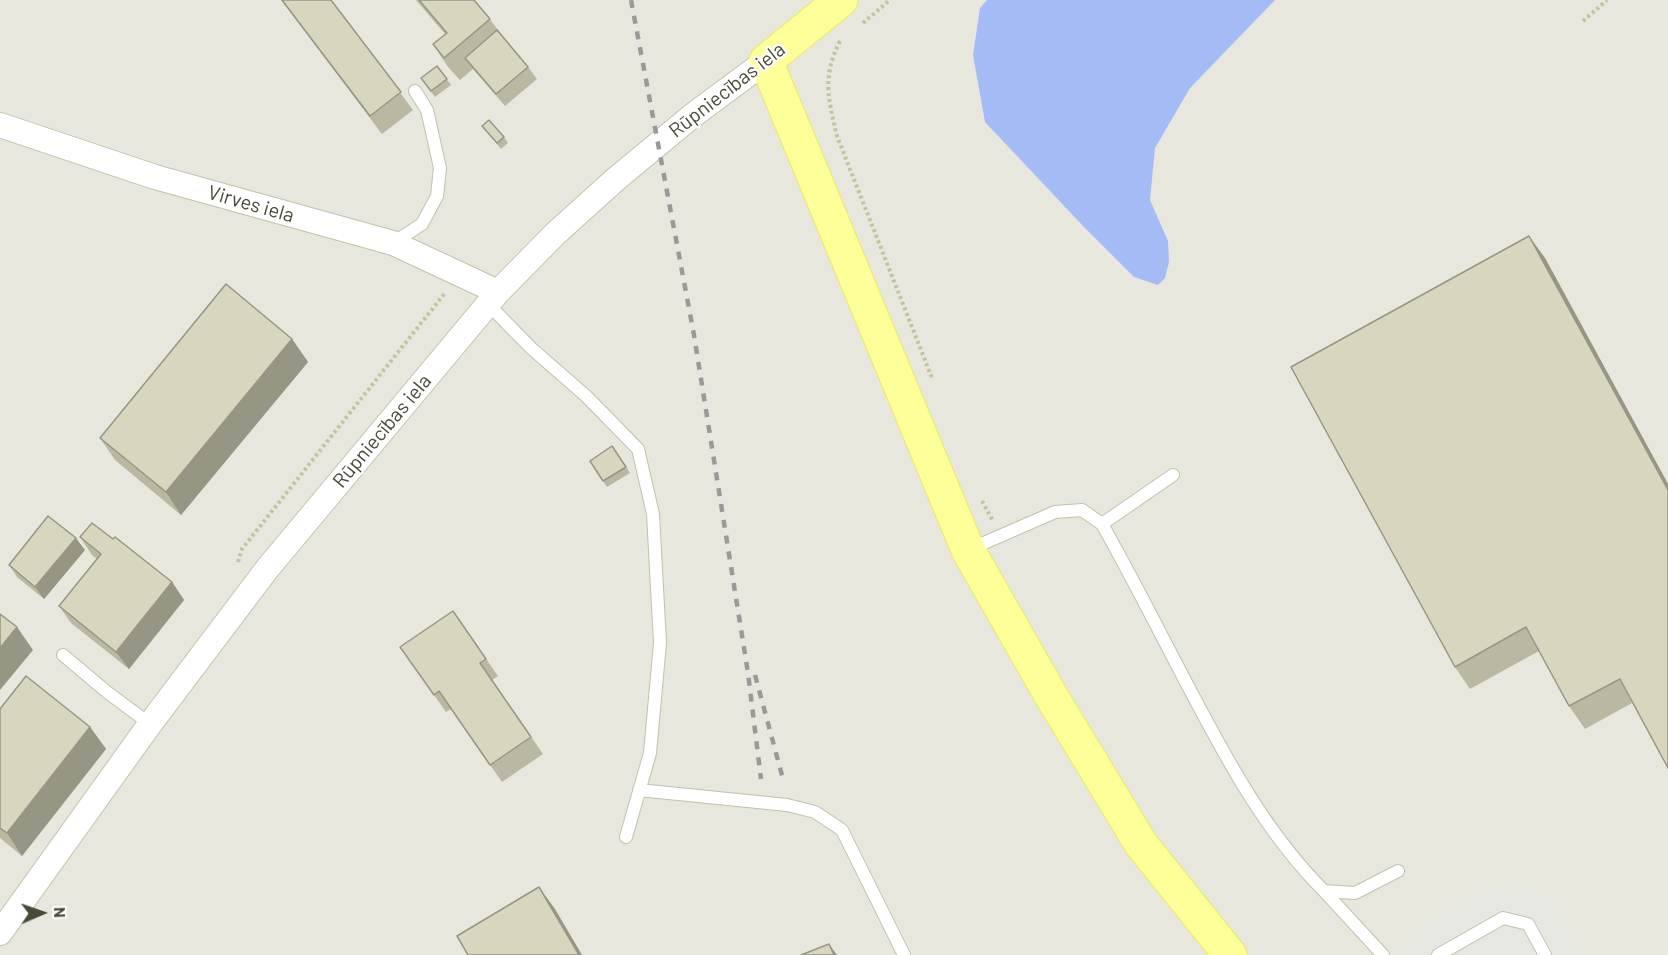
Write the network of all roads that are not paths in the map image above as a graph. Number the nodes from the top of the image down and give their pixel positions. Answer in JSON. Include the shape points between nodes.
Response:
{"nodes":[{"id":1,"x":851,"y":12,"type":"edge"},
{"id":2,"x":766,"y":61,"type":"junction"},
{"id":3,"x":415,"y":91,"type":"dead end"},
{"id":4,"x":0,"y":125,"type":"edge"},
{"id":5,"x":393,"y":243,"type":"junction"},
{"id":6,"x":493,"y":298,"type":"junction"},
{"id":7,"x":1173,"y":475,"type":"dead end"},
{"id":8,"x":1102,"y":524,"type":"junction"},
{"id":9,"x":968,"y":550,"type":"junction"},
{"id":10,"x":63,"y":655,"type":"dead end"},
{"id":11,"x":150,"y":724,"type":"junction"},
{"id":12,"x":639,"y":790,"type":"junction"},
{"id":13,"x":626,"y":837,"type":"dead end"},
{"id":14,"x":1398,"y":871,"type":"dead end"},
{"id":15,"x":1324,"y":891,"type":"junction"},
{"id":16,"x":0,"y":933,"type":"edge"},
{"id":17,"x":904,"y":955,"type":"edge"},
{"id":18,"x":1230,"y":955,"type":"edge"},
{"id":19,"x":1383,"y":955,"type":"edge"},
{"id":20,"x":1438,"y":955,"type":"edge"},
{"id":21,"x":1545,"y":955,"type":"edge"}],
"edges":[{"from":1,"to":2,"type":"main road","name":"Rūpniecības iela"},
{"from":2,"to":6,"type":"street","name":"Rūpniecības iela","via":[[616,179]]},
{"from":2,"to":9,"type":"main road"},
{"from":3,"to":5,"type":"lane","via":[[427,110],[440,168],[437,196],[422,224]]},
{"from":4,"to":5,"type":"street","name":"Virves iela","via":[[155,177]]},
{"from":5,"to":6,"type":"street","name":"Virves iela"},
{"from":6,"to":11,"type":"street","name":"Rūpniecības iela","via":[[267,569]]},
{"from":6,"to":12,"type":"lane","via":[[531,348],[638,449],[653,514],[660,643],[650,753]]},
{"from":7,"to":8,"type":"lane"},
{"from":8,"to":9,"type":"lane","via":[[1082,510],[1055,512]]},
{"from":8,"to":15,"type":"lane","via":[[1224,754],[1275,834]]},
{"from":9,"to":18,"type":"main road","via":[[1141,844]]},
{"from":10,"to":11,"type":"lane"},
{"from":11,"to":16,"type":"street","name":"Rūpniecības iela"},
{"from":12,"to":13,"type":"lane"},
{"from":12,"to":17,"type":"lane","via":[[816,812],[842,830]]},
{"from":14,"to":15,"type":"lane","via":[[1355,893]]},
{"from":15,"to":19,"type":"lane"},
{"from":20,"to":21,"type":"lane","via":[[1503,918],[1527,924]]}]}
